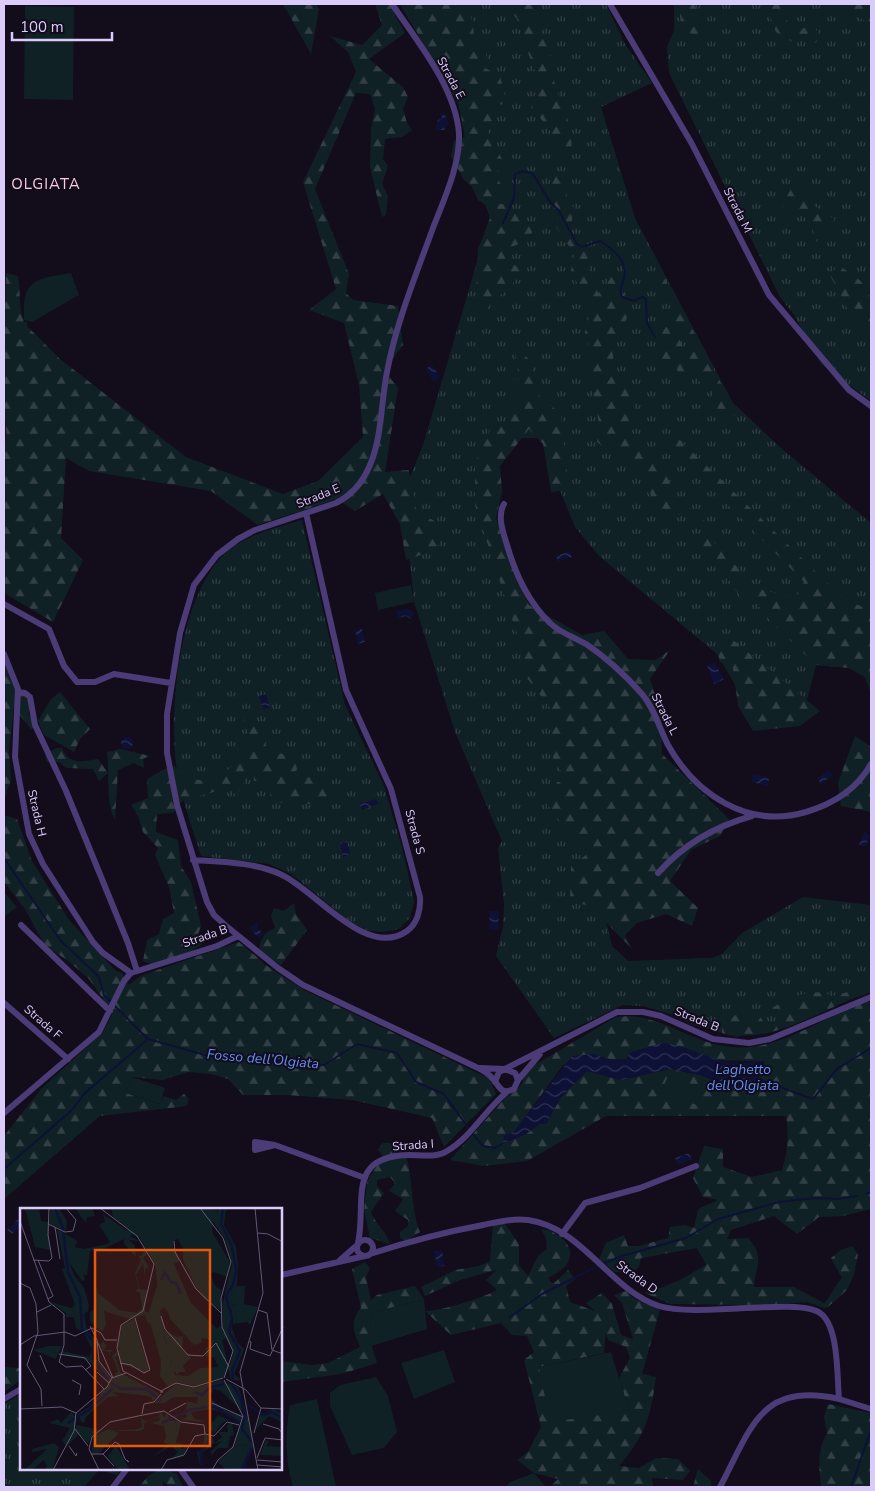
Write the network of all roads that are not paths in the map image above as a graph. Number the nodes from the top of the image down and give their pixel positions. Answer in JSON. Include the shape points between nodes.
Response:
{"nodes":[{"id":1,"x":392,"y":4,"type":"edge"},
{"id":2,"x":610,"y":4,"type":"edge"},
{"id":3,"x":871,"y":406,"type":"edge"},
{"id":4,"x":504,"y":504,"type":"dead end"},
{"id":5,"x":306,"y":513,"type":"junction"},
{"id":6,"x":4,"y":604,"type":"edge"},
{"id":7,"x":12,"y":608,"type":"junction"},
{"id":8,"x":4,"y":612,"type":"edge"},
{"id":9,"x":4,"y":654,"type":"edge"},
{"id":10,"x":171,"y":683,"type":"junction"},
{"id":11,"x":18,"y":692,"type":"junction"},
{"id":12,"x":871,"y":764,"type":"edge"},
{"id":13,"x":756,"y":815,"type":"junction"},
{"id":14,"x":194,"y":860,"type":"junction"},
{"id":15,"x":658,"y":873,"type":"dead end"},
{"id":16,"x":21,"y":925,"type":"dead end"},
{"id":17,"x":238,"y":936,"type":"junction"},
{"id":18,"x":134,"y":972,"type":"junction"},
{"id":19,"x":871,"y":997,"type":"edge"},
{"id":20,"x":4,"y":1003,"type":"edge"},
{"id":21,"x":112,"y":1006,"type":"junction"},
{"id":22,"x":544,"y":1049,"type":"junction"},
{"id":23,"x":68,"y":1059,"type":"junction"},
{"id":24,"x":476,"y":1067,"type":"junction"},
{"id":25,"x":505,"y":1069,"type":"junction"},
{"id":26,"x":518,"y":1080,"type":"junction"},
{"id":27,"x":496,"y":1083,"type":"junction"},
{"id":28,"x":507,"y":1092,"type":"junction"},
{"id":29,"x":494,"y":1103,"type":"junction"},
{"id":30,"x":4,"y":1114,"type":"edge"},
{"id":31,"x":275,"y":1146,"type":"dead end"},
{"id":32,"x":696,"y":1166,"type":"dead end"},
{"id":33,"x":366,"y":1178,"type":"junction"},
{"id":34,"x":361,"y":1222,"type":"junction"},
{"id":35,"x":562,"y":1234,"type":"junction"},
{"id":36,"x":371,"y":1243,"type":"junction"},
{"id":37,"x":357,"y":1245,"type":"junction"},
{"id":38,"x":396,"y":1246,"type":"junction"},
{"id":39,"x":368,"y":1255,"type":"junction"},
{"id":40,"x":324,"y":1267,"type":"junction"},
{"id":41,"x":282,"y":1276,"type":"edge"},
{"id":42,"x":20,"y":1390,"type":"edge"},
{"id":43,"x":4,"y":1399,"type":"edge"},
{"id":44,"x":839,"y":1399,"type":"junction"},
{"id":45,"x":869,"y":1408,"type":"edge"},
{"id":46,"x":124,"y":1471,"type":"edge"},
{"id":47,"x":182,"y":1471,"type":"edge"},
{"id":48,"x":113,"y":1487,"type":"edge"},
{"id":49,"x":193,"y":1487,"type":"edge"},
{"id":50,"x":720,"y":1487,"type":"edge"}],
"edges":[{"from":1,"to":5,"type":"street","name":"Strada E","via":[[449,94],[458,127],[458,148],[448,189],[392,346],[370,466],[349,496],[336,504]]},
{"from":2,"to":3,"type":"street","name":"Strada M","via":[[692,144],[769,295],[850,390]]},
{"from":4,"to":13,"type":"street","name":"Strada L","via":[[500,513],[514,568],[541,613],[554,627],[584,643],[609,662],[642,694],[674,754],[697,783],[731,808]]},
{"from":5,"to":10,"type":"street","name":"Strada E","via":[[238,538],[202,572],[188,602]]},
{"from":5,"to":14,"type":"street","name":"Strada S","via":[[346,690],[391,789],[420,897],[418,915],[414,925],[403,933],[391,938],[374,937],[351,926],[302,887],[280,874],[250,866]]},
{"from":6,"to":7,"type":"street"},
{"from":7,"to":8,"type":"street"},
{"from":7,"to":10,"type":"street","via":[[49,629],[64,666],[77,682],[95,682],[114,674]]},
{"from":9,"to":11,"type":"street","name":"Strada H"},
{"from":10,"to":14,"type":"street","name":"Strada E","via":[[166,723],[169,767]]},
{"from":11,"to":18,"type":"street","via":[[27,693],[30,697],[35,725],[66,791],[128,943]]},
{"from":11,"to":18,"type":"street","name":"Strada H","via":[[15,763],[33,844],[93,942],[103,953]]},
{"from":12,"to":13,"type":"street","name":"Strada L","via":[[852,788],[821,806],[791,815]]},
{"from":13,"to":15,"type":"street","via":[[709,833],[684,848]]},
{"from":14,"to":17,"type":"street","name":"Strada E","via":[[211,911]]},
{"from":16,"to":21,"type":"street"},
{"from":17,"to":18,"type":"street","name":"Strada B"},
{"from":17,"to":24,"type":"street","name":"Strada B","via":[[278,968],[316,992]]},
{"from":18,"to":21,"type":"street","via":[[124,982]]},
{"from":19,"to":22,"type":"street","name":"Strada B","via":[[756,1043],[713,1039],[661,1016],[626,1011],[600,1019]]},
{"from":20,"to":23,"type":"street","name":"Strada F"},
{"from":21,"to":23,"type":"street","via":[[100,1032]]},
{"from":22,"to":25,"type":"street","name":"Strada B"},
{"from":22,"to":26,"type":"street","name":"Strada B"},
{"from":23,"to":30,"type":"street"},
{"from":24,"to":25,"type":"street","name":"Strada B"},
{"from":24,"to":27,"type":"street","name":"Strada B"},
{"from":25,"to":26,"type":"street","via":[[512,1071]]},
{"from":25,"to":27,"type":"street","via":[[499,1072]]},
{"from":26,"to":28,"type":"street","via":[[514,1089]]},
{"from":27,"to":28,"type":"street","via":[[500,1090]]},
{"from":27,"to":29,"type":"street"},
{"from":28,"to":29,"type":"street","name":"Strada I"},
{"from":29,"to":33,"type":"street","name":"Strada I","via":[[443,1153],[384,1159]]},
{"from":31,"to":33,"type":"street"},
{"from":32,"to":35,"type":"street","via":[[640,1188],[585,1203]]},
{"from":33,"to":34,"type":"street","name":"Strada I","via":[[359,1206]]},
{"from":34,"to":36,"type":"street","name":"Strada I"},
{"from":34,"to":37,"type":"street","name":"Strada I"},
{"from":35,"to":38,"type":"street","name":"Strada D","via":[[540,1223],[515,1219]]},
{"from":35,"to":44,"type":"street","name":"Strada D","via":[[647,1301],[669,1308],[804,1307],[818,1311],[828,1320],[833,1333]]},
{"from":36,"to":37,"type":"street","via":[[363,1240]]},
{"from":36,"to":38,"type":"street","name":"Strada D","via":[[382,1247]]},
{"from":36,"to":39,"type":"street","via":[[373,1250]]},
{"from":37,"to":39,"type":"street","via":[[359,1254]]},
{"from":37,"to":40,"type":"street","name":"Strada D","via":[[345,1258]]},
{"from":38,"to":39,"type":"street","name":"Strada D"},
{"from":39,"to":40,"type":"street","name":"Strada D"},
{"from":40,"to":41,"type":"street","name":"Strada D"},
{"from":42,"to":43,"type":"street"},
{"from":44,"to":45,"type":"street"},
{"from":44,"to":50,"type":"street","via":[[800,1395],[785,1398],[767,1408],[753,1424]]},
{"from":46,"to":48,"type":"street"},
{"from":47,"to":49,"type":"street"}]}
